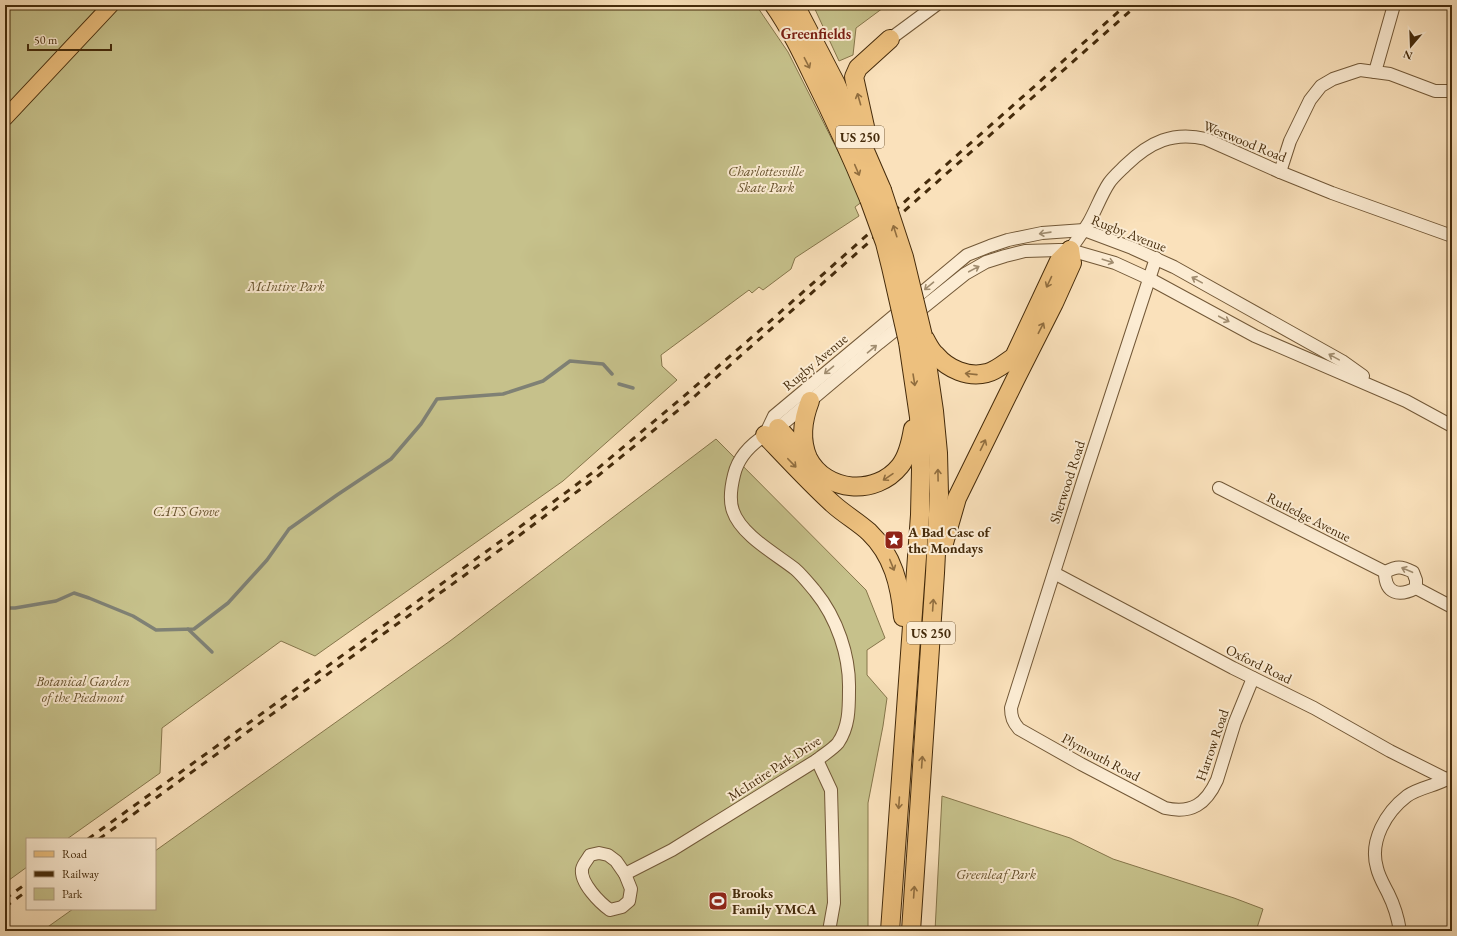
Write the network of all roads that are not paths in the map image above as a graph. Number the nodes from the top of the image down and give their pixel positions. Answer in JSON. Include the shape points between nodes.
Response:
{"nodes":[{"id":1,"x":111,"y":5,"type":"edge"},
{"id":2,"x":774,"y":5,"type":"edge"},
{"id":3,"x":936,"y":5,"type":"edge"},
{"id":4,"x":1394,"y":5,"type":"edge"},
{"id":5,"x":795,"y":6,"type":"edge"},
{"id":6,"x":890,"y":39,"type":"joint"},
{"id":7,"x":1375,"y":72,"type":"junction"},
{"id":8,"x":1452,"y":91,"type":"edge"},
{"id":9,"x":5,"y":118,"type":"edge"},
{"id":10,"x":872,"y":165,"type":"junction"},
{"id":11,"x":1280,"y":172,"type":"junction"},
{"id":12,"x":876,"y":194,"type":"junction"},
{"id":13,"x":1084,"y":230,"type":"junction"},
{"id":14,"x":1452,"y":236,"type":"edge"},
{"id":15,"x":1070,"y":250,"type":"junction"},
{"id":16,"x":1156,"y":258,"type":"junction"},
{"id":17,"x":1150,"y":279,"type":"junction"},
{"id":18,"x":915,"y":339,"type":"junction"},
{"id":19,"x":1377,"y":388,"type":"junction"},
{"id":20,"x":810,"y":401,"type":"junction"},
{"id":21,"x":917,"y":405,"type":"junction"},
{"id":22,"x":1452,"y":426,"type":"edge"},
{"id":23,"x":771,"y":432,"type":"junction"},
{"id":24,"x":815,"y":468,"type":"junction"},
{"id":25,"x":1218,"y":488,"type":"dead end"},
{"id":26,"x":1054,"y":572,"type":"junction"},
{"id":27,"x":1385,"y":572,"type":"junction"},
{"id":28,"x":935,"y":573,"type":"junction"},
{"id":29,"x":1416,"y":588,"type":"junction"},
{"id":30,"x":1452,"y":607,"type":"edge"},
{"id":31,"x":1253,"y":678,"type":"junction"},
{"id":32,"x":906,"y":708,"type":"junction"},
{"id":33,"x":1011,"y":716,"type":"joint"},
{"id":34,"x":817,"y":760,"type":"junction"},
{"id":35,"x":1450,"y":779,"type":"edge"},
{"id":36,"x":1186,"y":810,"type":"joint"},
{"id":37,"x":625,"y":874,"type":"junction"},
{"id":38,"x":829,"y":931,"type":"edge"},
{"id":39,"x":890,"y":931,"type":"edge"},
{"id":40,"x":911,"y":931,"type":"edge"},
{"id":41,"x":1400,"y":931,"type":"edge"}],
"edges":[{"from":1,"to":9,"type":"main road"},
{"from":2,"to":12,"type":"highway","number":"US 250","one_way":true},
{"from":3,"to":6,"type":"street"},
{"from":4,"to":7,"type":"street"},
{"from":5,"to":10,"type":"highway","number":"US 250","via":[[836,84]]},
{"from":10,"to":6,"type":"highway","one_way":true,"via":[[854,77],[858,68]]},
{"from":7,"to":8,"type":"street","via":[[1390,74],[1436,91]]},
{"from":7,"to":11,"type":"street","via":[[1360,70],[1321,86],[1310,100],[1290,141]]},
{"from":10,"to":12,"type":"highway","number":"US 250"},
{"from":11,"to":13,"type":"street","name":"Westwood Road","via":[[1206,139],[1194,136],[1170,138],[1149,147],[1116,174]]},
{"from":11,"to":14,"type":"street","name":"Westwood Road"},
{"from":12,"to":18,"type":"highway","number":"US 250","bridge":true,"via":[[885,243]]},
{"from":18,"to":12,"type":"highway","number":"US 250","one_way":true,"bridge":true,"via":[[906,268]]},
{"from":13,"to":15,"type":"street","name":"Westwood Road"},
{"from":13,"to":16,"type":"street","name":"Rugby Avenue"},
{"from":13,"to":23,"type":"street","name":"Rugby Avenue","one_way":true,"via":[[1042,233],[1008,240],[967,256],[774,416]]},
{"from":15,"to":17,"type":"street","name":"Rugby Avenue","one_way":true,"via":[[1115,263]]},
{"from":15,"to":18,"type":"highway","one_way":true,"via":[[1059,261],[1014,357],[988,373],[975,375],[949,366]]},
{"from":20,"to":15,"type":"street","name":"Rugby Avenue","one_way":true,"via":[[965,274],[986,262],[1025,251]]},
{"from":28,"to":15,"type":"highway","one_way":true,"via":[[957,498],[1054,303],[1072,263]]},
{"from":16,"to":17,"type":"street","name":"Sherwood Road"},
{"from":19,"to":16,"type":"street","name":"Rugby Avenue","one_way":true,"via":[[1342,361]]},
{"from":17,"to":19,"type":"street","name":"Rugby Avenue","one_way":true,"via":[[1255,336]]},
{"from":17,"to":26,"type":"street","name":"Sherwood Road"},
{"from":18,"to":21,"type":"highway","number":"US 250","one_way":true},
{"from":28,"to":18,"type":"highway","number":"US 250","one_way":true,"via":[[939,494],[938,452],[934,411]]},
{"from":19,"to":22,"type":"street","name":"Rugby Avenue"},
{"from":20,"to":23,"type":"street","name":"Rugby Avenue"},
{"from":20,"to":24,"type":"highway","via":[[804,419],[803,433],[804,446]]},
{"from":21,"to":24,"type":"highway","one_way":true,"via":[[907,455],[891,475],[874,484],[844,486],[823,477]]},
{"from":21,"to":32,"type":"highway","number":"US 250","via":[[921,470],[920,515]]},
{"from":23,"to":24,"type":"highway"},
{"from":23,"to":32,"type":"highway","one_way":true,"via":[[830,502],[869,532],[890,560],[901,597]]},
{"from":23,"to":34,"type":"street","name":"McIntire Park Drive","via":[[742,457],[736,467],[731,493],[734,512],[750,534],[796,570],[820,597],[842,644],[849,686],[846,730],[837,744]]},
{"from":25,"to":27,"type":"street","name":"Rutledge Avenue"},
{"from":26,"to":31,"type":"street","name":"Oxford Road"},
{"from":26,"to":33,"type":"street","name":"Sherwood Road","via":[[1011,708]]},
{"from":27,"to":29,"type":"street","via":[[1390,589],[1398,593]]},
{"from":29,"to":27,"type":"street","one_way":true,"via":[[1413,572],[1402,567]]},
{"from":40,"to":28,"type":"highway","number":"US 250","one_way":true},
{"from":29,"to":30,"type":"street"},
{"from":31,"to":35,"type":"street","name":"Oxford Road","via":[[1314,708],[1390,751]]},
{"from":31,"to":36,"type":"street","name":"Harrow Road","via":[[1235,722],[1213,789],[1196,807]]},
{"from":32,"to":39,"type":"highway","number":"US 250","one_way":true},
{"from":33,"to":36,"type":"street","name":"Plymouth Road","via":[[1019,729],[1081,764],[1165,808]]},
{"from":34,"to":37,"type":"street","name":"McIntire Park Drive","via":[[672,850]]},
{"from":34,"to":38,"type":"street","via":[[830,790],[834,903]]},
{"from":35,"to":41,"type":"street","via":[[1408,796],[1396,805],[1380,830],[1374,855],[1376,867],[1394,909]]},
{"from":37,"to":37,"type":"street","via":[[616,861],[608,855],[599,853],[590,855],[582,868],[586,884],[600,903],[610,910],[622,907],[629,901],[632,889]]}]}
